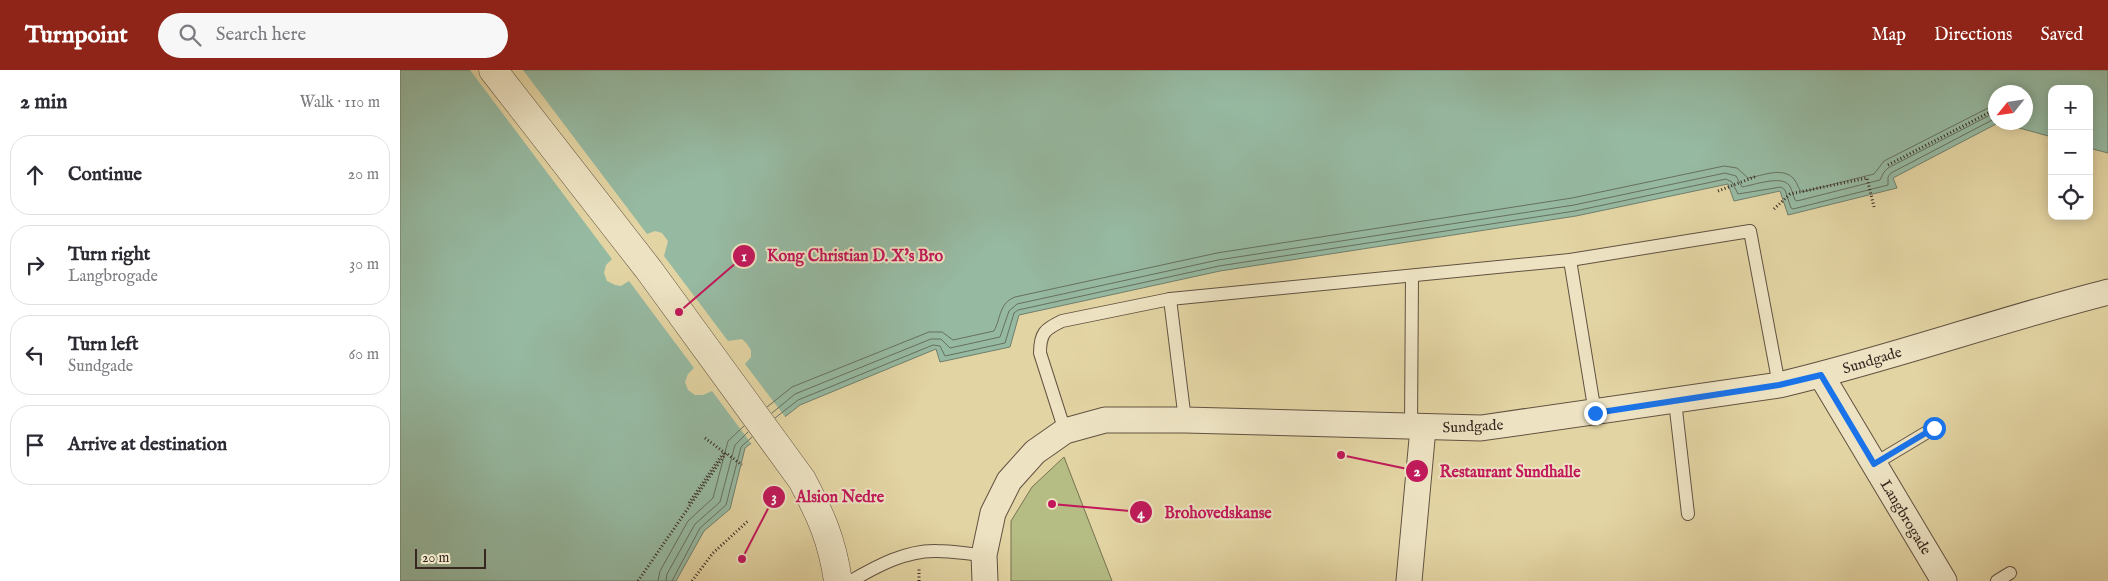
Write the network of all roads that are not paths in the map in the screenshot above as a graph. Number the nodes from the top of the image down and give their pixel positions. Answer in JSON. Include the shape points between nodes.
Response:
{"nodes":[{"id":1,"x":493,"y":70,"type":"edge"},
{"id":2,"x":1570,"y":260,"type":"junction"},
{"id":3,"x":1412,"y":276,"type":"junction"},
{"id":4,"x":2108,"y":292,"type":"edge"},
{"id":5,"x":1170,"y":299,"type":"junction"},
{"id":6,"x":1821,"y":375,"type":"junction"},
{"id":7,"x":1779,"y":385,"type":"junction"},
{"id":8,"x":1675,"y":401,"type":"junction"},
{"id":9,"x":1595,"y":413,"type":"junction"},
{"id":10,"x":1185,"y":420,"type":"junction"},
{"id":11,"x":1417,"y":428,"type":"junction"},
{"id":12,"x":1934,"y":428,"type":"dead end"},
{"id":13,"x":1065,"y":431,"type":"junction"},
{"id":14,"x":1874,"y":464,"type":"junction"},
{"id":15,"x":1688,"y":514,"type":"dead end"},
{"id":16,"x":984,"y":555,"type":"junction"},
{"id":17,"x":2010,"y":573,"type":"dead end"},
{"id":18,"x":838,"y":581,"type":"edge"},
{"id":19,"x":851,"y":581,"type":"edge"},
{"id":20,"x":985,"y":581,"type":"edge"},
{"id":21,"x":1409,"y":581,"type":"edge"},
{"id":22,"x":1944,"y":581,"type":"edge"},
{"id":23,"x":1997,"y":581,"type":"edge"}],
"edges":[{"from":1,"to":18,"type":"street","via":[[654,278],[802,480],[821,516],[834,553]]},
{"from":2,"to":3,"type":"lane"},
{"from":2,"to":7,"type":"lane","via":[[1750,230]]},
{"from":2,"to":9,"type":"lane"},
{"from":3,"to":5,"type":"lane"},
{"from":3,"to":11,"type":"lane"},
{"from":4,"to":6,"type":"street","name":"Sundgade"},
{"from":5,"to":10,"type":"lane"},
{"from":5,"to":13,"type":"lane","via":[[1062,321],[1047,328],[1040,340],[1040,353]]},
{"from":6,"to":7,"type":"street","name":"Sundgade"},
{"from":6,"to":14,"type":"street","name":"Langbrogade"},
{"from":7,"to":8,"type":"street","name":"Sundgade"},
{"from":8,"to":9,"type":"street","name":"Sundgade"},
{"from":8,"to":15,"type":"lane"},
{"from":9,"to":11,"type":"street","name":"Sundgade","via":[[1481,428]]},
{"from":10,"to":11,"type":"street","name":"Sundgade"},
{"from":10,"to":13,"type":"street","name":"Sundgade","via":[[1105,420]]},
{"from":11,"to":21,"type":"street","name":"Sundgade"},
{"from":12,"to":14,"type":"lane"},
{"from":13,"to":16,"type":"street","name":"Sundgade","via":[[1035,452],[1009,481],[993,513]]},
{"from":14,"to":22,"type":"street","name":"Langbrogade"},
{"from":16,"to":19,"type":"lane","via":[[936,550],[906,555],[877,565]]},
{"from":16,"to":20,"type":"street","name":"Sundgade"},
{"from":17,"to":23,"type":"lane"}]}
